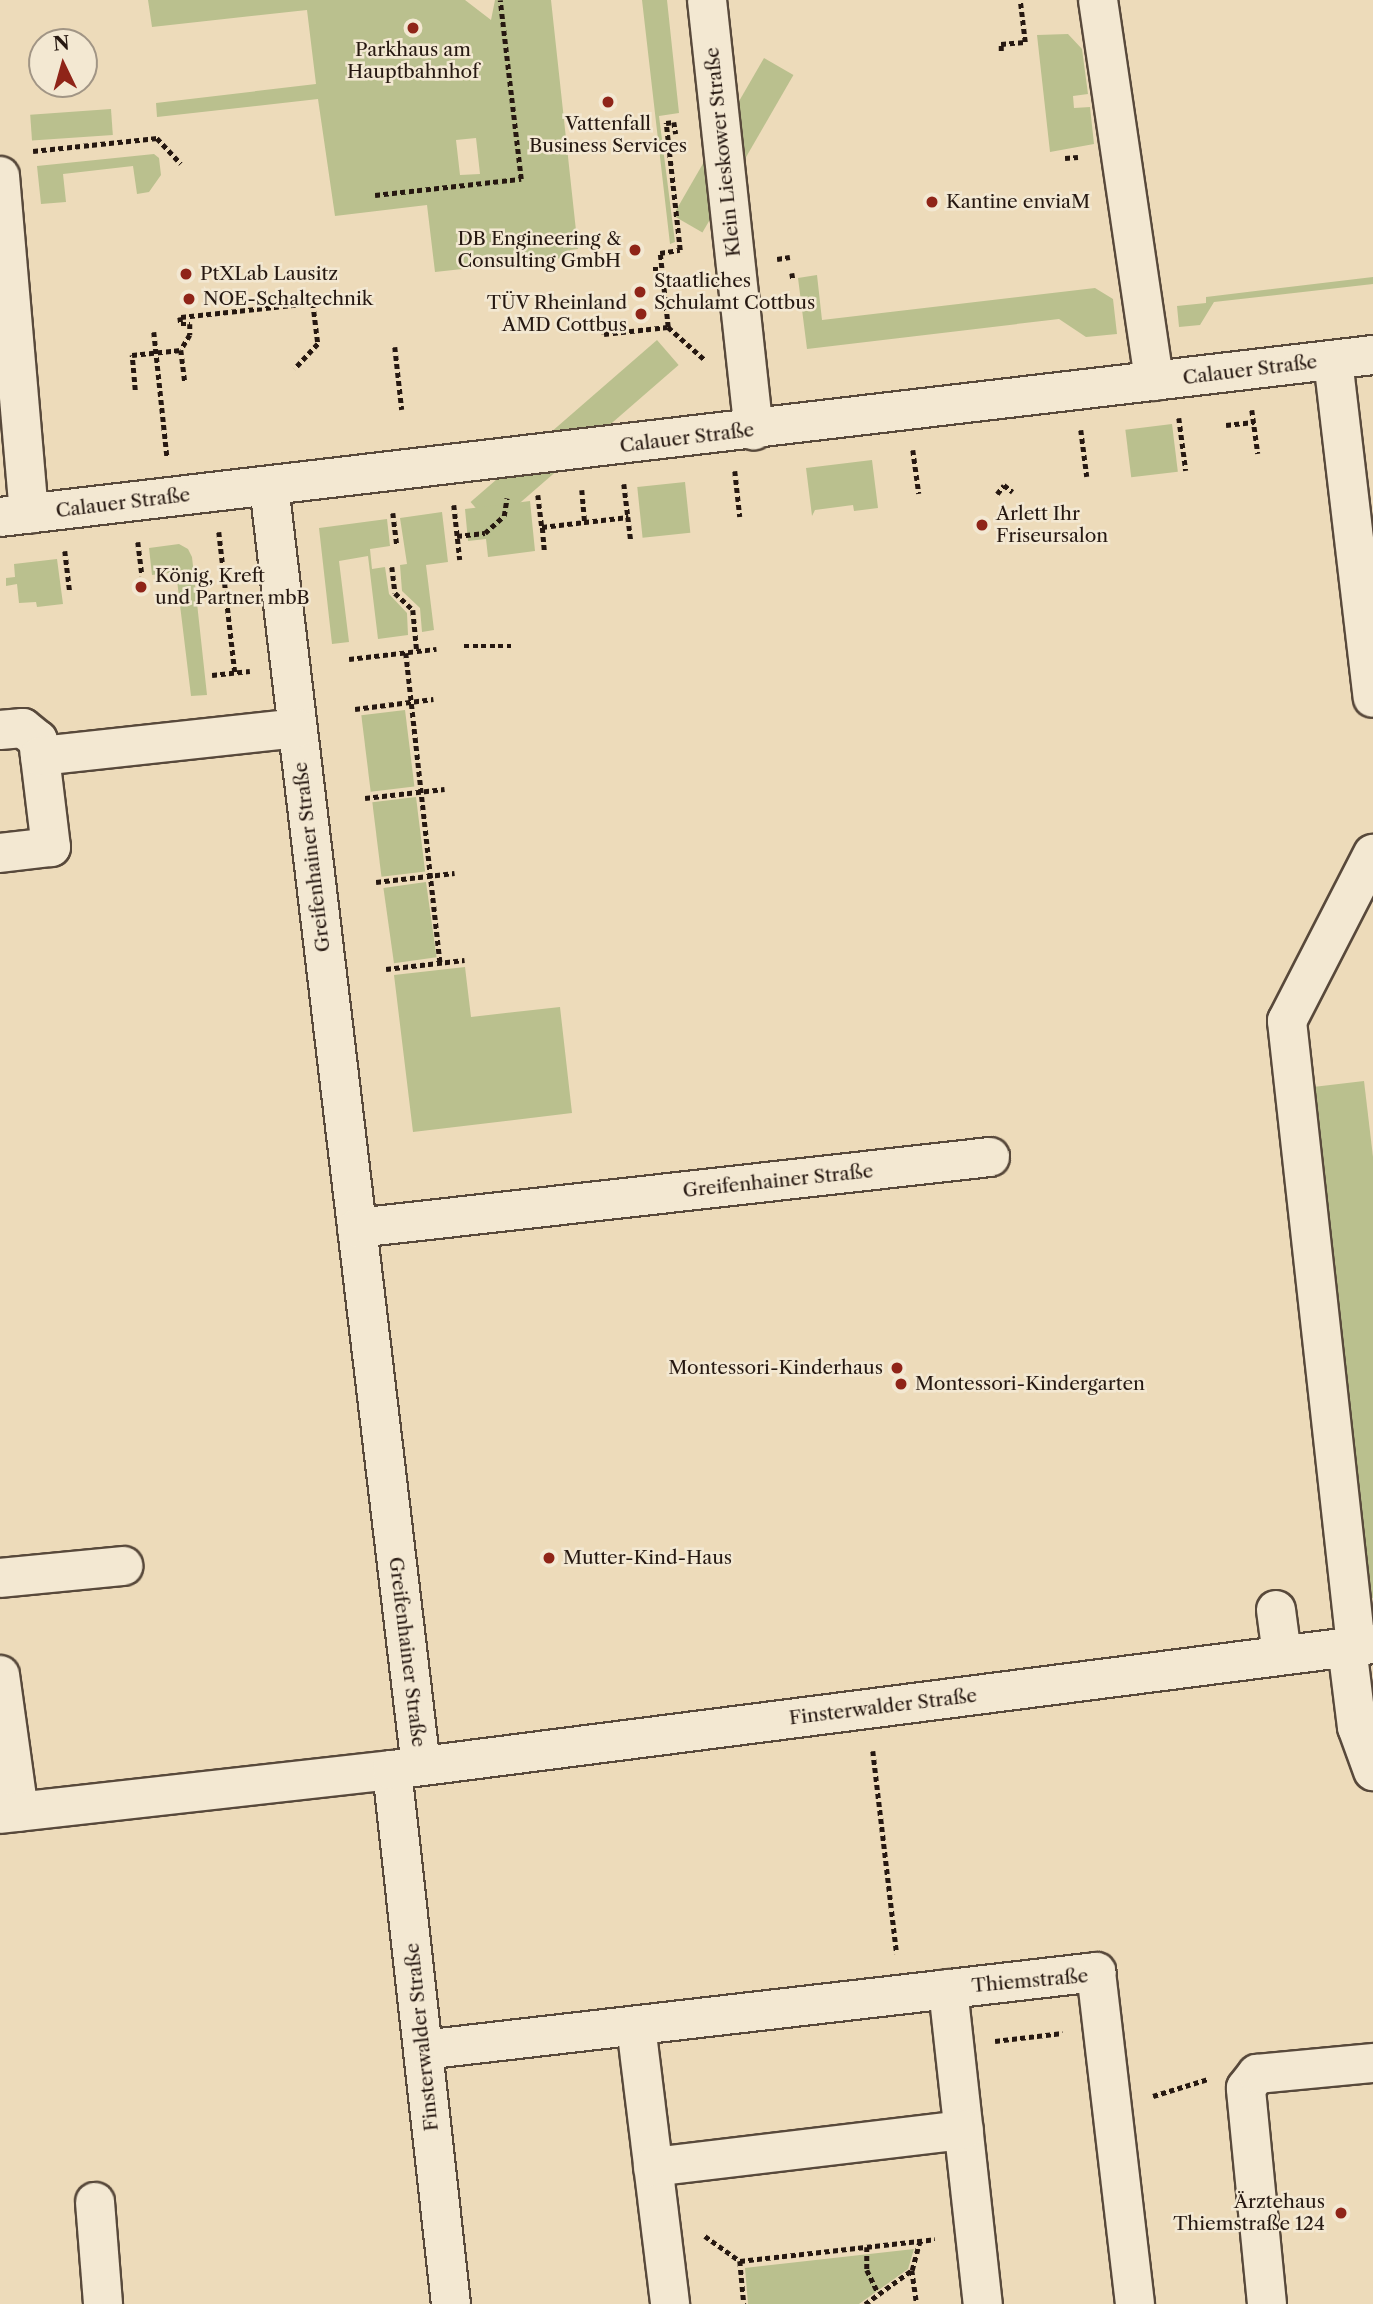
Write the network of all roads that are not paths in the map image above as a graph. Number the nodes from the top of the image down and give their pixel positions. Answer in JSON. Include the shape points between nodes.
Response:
{"nodes":[{"id":1,"x":707,"y":0,"type":"edge"},
{"id":2,"x":1098,"y":0,"type":"edge"},
{"id":3,"x":11,"y":164,"type":"edge"},
{"id":4,"x":1373,"y":355,"type":"edge"},
{"id":5,"x":1333,"y":360,"type":"junction"},
{"id":6,"x":1154,"y":381,"type":"junction"},
{"id":7,"x":754,"y":430,"type":"junction"},
{"id":8,"x":269,"y":486,"type":"junction"},
{"id":9,"x":14,"y":515,"type":"edge"},
{"id":10,"x":1373,"y":698,"type":"edge"},
{"id":11,"x":296,"y":728,"type":"junction"},
{"id":12,"x":0,"y":730,"type":"edge"},
{"id":13,"x":40,"y":756,"type":"junction"},
{"id":14,"x":0,"y":853,"type":"edge"},
{"id":15,"x":1373,"y":854,"type":"edge"},
{"id":16,"x":990,"y":1157,"type":"dead end"},
{"id":17,"x":357,"y":1228,"type":"junction"},
{"id":18,"x":123,"y":1566,"type":"dead end"},
{"id":19,"x":0,"y":1578,"type":"edge"},
{"id":20,"x":1276,"y":1610,"type":"dead end"},
{"id":21,"x":1359,"y":1646,"type":"edge"},
{"id":22,"x":1282,"y":1655,"type":"junction"},
{"id":23,"x":0,"y":1675,"type":"edge"},
{"id":24,"x":407,"y":1768,"type":"junction"},
{"id":25,"x":1373,"y":1771,"type":"edge"},
{"id":26,"x":10,"y":1813,"type":"edge"},
{"id":27,"x":948,"y":1989,"type":"junction"},
{"id":28,"x":636,"y":2026,"type":"junction"},
{"id":29,"x":423,"y":2050,"type":"junction"},
{"id":30,"x":1373,"y":2063,"type":"edge"},
{"id":31,"x":964,"y":2130,"type":"junction"},
{"id":32,"x":653,"y":2167,"type":"junction"},
{"id":33,"x":95,"y":2202,"type":"dead end"},
{"id":34,"x":103,"y":2304,"type":"edge"},
{"id":35,"x":451,"y":2304,"type":"edge"},
{"id":36,"x":670,"y":2304,"type":"edge"},
{"id":37,"x":983,"y":2304,"type":"edge"},
{"id":38,"x":1135,"y":2304,"type":"edge"},
{"id":39,"x":1267,"y":2304,"type":"edge"}],
"edges":[{"from":1,"to":7,"type":"street","name":"Klein Lieskower Straße"},
{"from":2,"to":6,"type":"street"},
{"from":3,"to":9,"type":"street"},
{"from":4,"to":5,"type":"street","name":"Calauer Straße"},
{"from":5,"to":6,"type":"street","name":"Calauer Straße"},
{"from":5,"to":10,"type":"street"},
{"from":6,"to":7,"type":"street","name":"Calauer Straße"},
{"from":7,"to":8,"type":"street","name":"Calauer Straße"},
{"from":8,"to":9,"type":"street","name":"Calauer Straße"},
{"from":8,"to":11,"type":"street","name":"Greifenhainer Straße"},
{"from":11,"to":13,"type":"street"},
{"from":11,"to":17,"type":"street","name":"Greifenhainer Straße"},
{"from":12,"to":13,"type":"street","via":[[23,728],[38,740]]},
{"from":13,"to":14,"type":"street","via":[[51,847]]},
{"from":15,"to":21,"type":"street","via":[[1287,1021]]},
{"from":16,"to":17,"type":"street","name":"Greifenhainer Straße"},
{"from":17,"to":24,"type":"street","name":"Greifenhainer Straße","via":[[379,1539]]},
{"from":18,"to":19,"type":"street"},
{"from":20,"to":22,"type":"street"},
{"from":21,"to":22,"type":"street","name":"Finsterwalder Straße"},
{"from":21,"to":25,"type":"street","via":[[1357,1727]]},
{"from":22,"to":24,"type":"street","name":"Finsterwalder Straße"},
{"from":23,"to":26,"type":"street"},
{"from":24,"to":26,"type":"street","name":"Finsterwalder Straße"},
{"from":24,"to":29,"type":"street","name":"Finsterwalder Straße"},
{"from":27,"to":28,"type":"street","name":"Thiemstraße"},
{"from":27,"to":31,"type":"street"},
{"from":27,"to":38,"type":"street","name":"Thiemstraße","via":[[1096,1972]]},
{"from":28,"to":29,"type":"street","name":"Thiemstraße"},
{"from":28,"to":32,"type":"street"},
{"from":29,"to":35,"type":"street","name":"Finsterwalder Straße"},
{"from":30,"to":39,"type":"street","via":[[1257,2074],[1246,2088]]},
{"from":31,"to":32,"type":"street"},
{"from":31,"to":37,"type":"street"},
{"from":32,"to":36,"type":"street"},
{"from":33,"to":34,"type":"street"}]}
